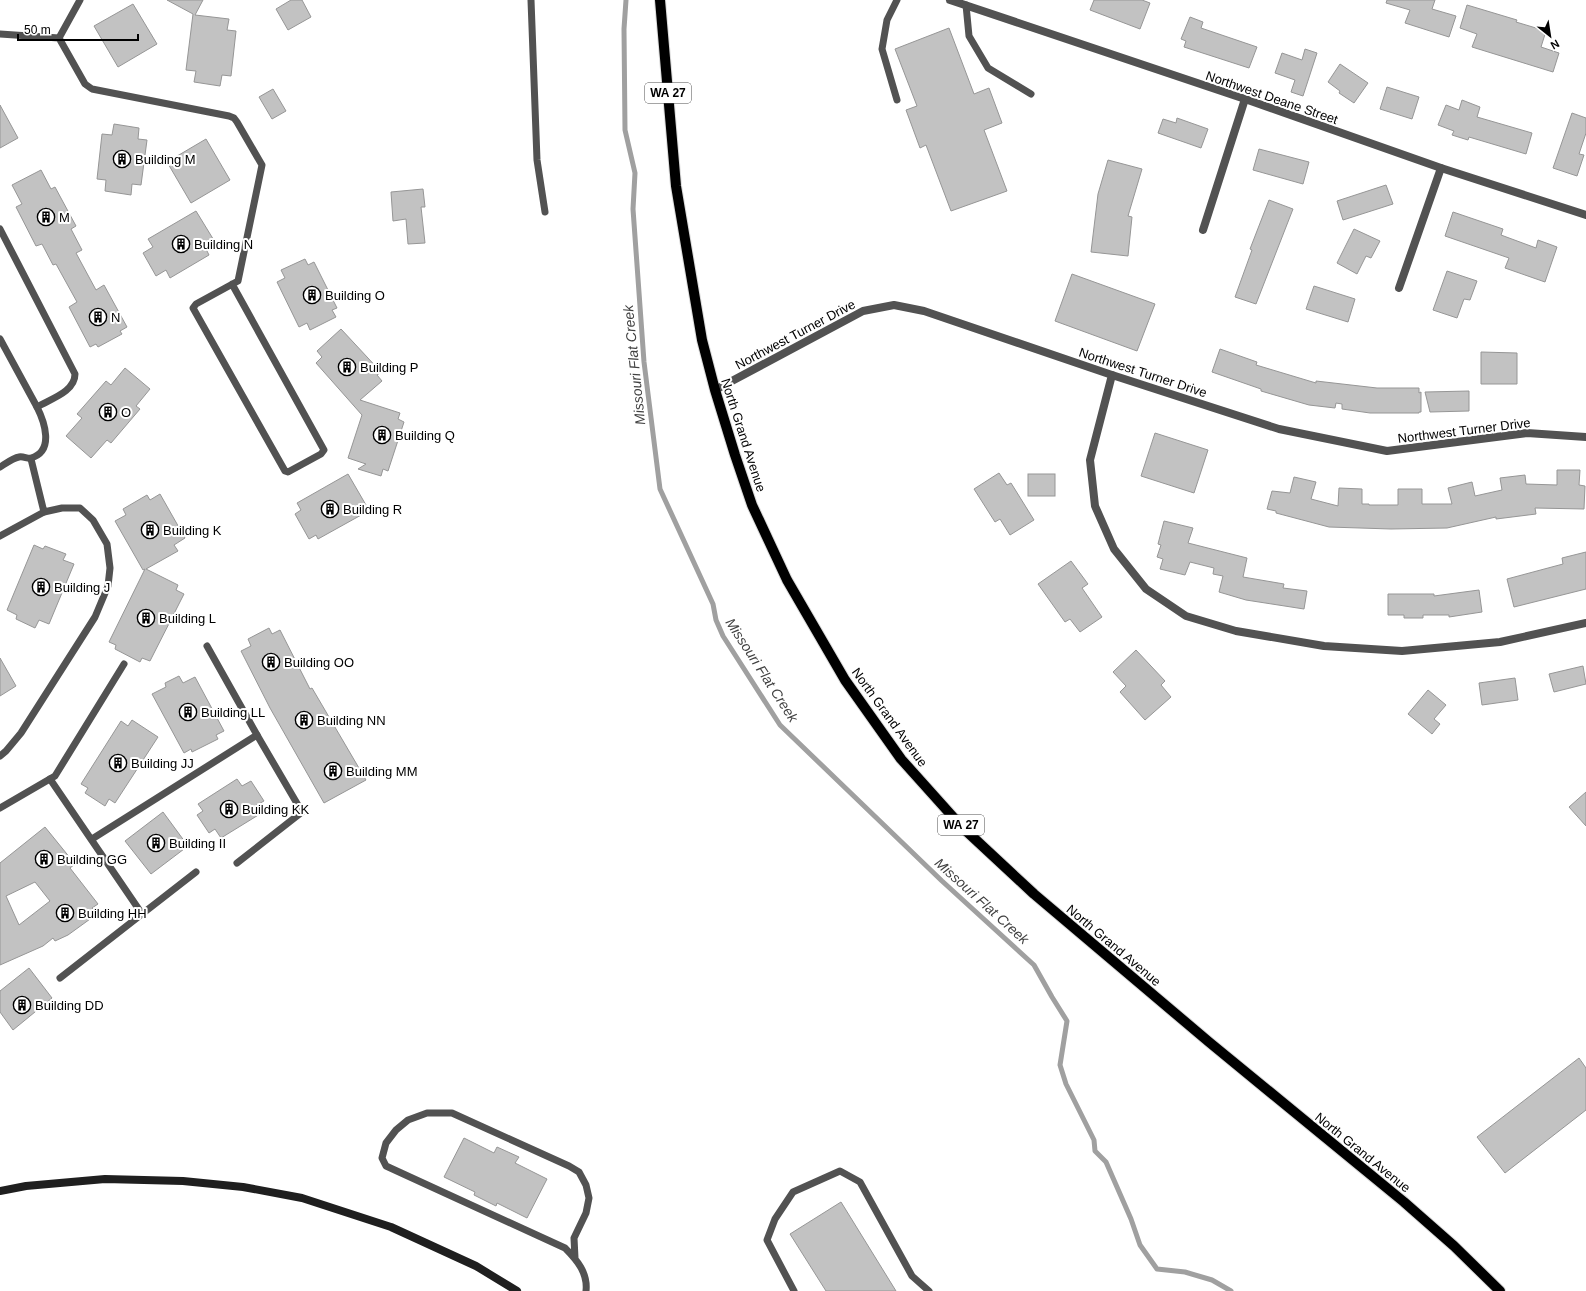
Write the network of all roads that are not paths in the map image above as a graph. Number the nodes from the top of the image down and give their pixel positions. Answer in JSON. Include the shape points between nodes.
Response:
{"nodes":[{"id":1,"x":80,"y":0,"type":"edge"},
{"id":2,"x":531,"y":0,"type":"edge"},
{"id":3,"x":660,"y":0,"type":"edge"},
{"id":4,"x":897,"y":0,"type":"edge"},
{"id":5,"x":950,"y":0,"type":"edge"},
{"id":6,"x":966,"y":5,"type":"junction"},
{"id":7,"x":0,"y":34,"type":"edge"},
{"id":8,"x":58,"y":38,"type":"junction"},
{"id":9,"x":1031,"y":94,"type":"dead end"},
{"id":10,"x":897,"y":100,"type":"dead end"},
{"id":11,"x":1245,"y":100,"type":"junction"},
{"id":12,"x":1441,"y":168,"type":"junction"},
{"id":13,"x":546,"y":212,"type":"dead end"},
{"id":14,"x":1586,"y":215,"type":"edge"},
{"id":15,"x":0,"y":229,"type":"edge"},
{"id":16,"x":1203,"y":230,"type":"dead end"},
{"id":17,"x":232,"y":284,"type":"junction"},
{"id":18,"x":1400,"y":288,"type":"dead end"},
{"id":19,"x":0,"y":338,"type":"edge"},
{"id":20,"x":1112,"y":375,"type":"junction"},
{"id":21,"x":715,"y":390,"type":"junction"},
{"id":22,"x":37,"y":407,"type":"junction"},
{"id":23,"x":1586,"y":437,"type":"edge"},
{"id":24,"x":31,"y":458,"type":"junction"},
{"id":25,"x":0,"y":467,"type":"edge"},
{"id":26,"x":44,"y":512,"type":"junction"},
{"id":27,"x":0,"y":536,"type":"edge"},
{"id":28,"x":1586,"y":623,"type":"edge"},
{"id":29,"x":207,"y":646,"type":"dead end"},
{"id":30,"x":124,"y":664,"type":"dead end"},
{"id":31,"x":257,"y":735,"type":"junction"},
{"id":32,"x":0,"y":756,"type":"edge"},
{"id":33,"x":50,"y":779,"type":"junction"},
{"id":34,"x":0,"y":808,"type":"edge"},
{"id":35,"x":92,"y":839,"type":"junction"},
{"id":36,"x":237,"y":863,"type":"dead end"},
{"id":37,"x":196,"y":872,"type":"dead end"},
{"id":38,"x":142,"y":914,"type":"junction"},
{"id":39,"x":60,"y":978,"type":"dead end"},
{"id":40,"x":0,"y":1191,"type":"edge"},
{"id":41,"x":575,"y":1258,"type":"junction"},
{"id":42,"x":517,"y":1291,"type":"edge"},
{"id":43,"x":586,"y":1291,"type":"edge"},
{"id":44,"x":794,"y":1291,"type":"edge"},
{"id":45,"x":928,"y":1291,"type":"edge"},
{"id":46,"x":1500,"y":1291,"type":"edge"}],
"edges":[{"from":1,"to":8,"type":"lane"},
{"from":2,"to":13,"type":"lane","via":[[537,160]]},
{"from":3,"to":21,"type":"main road","name":"North Grand Avenue","number":"WA 27","via":[[676,186],[702,340]]},
{"from":4,"to":10,"type":"lane","via":[[888,20],[882,49]]},
{"from":5,"to":6,"type":"street","name":"Northwest Deane Street"},
{"from":6,"to":9,"type":"lane","via":[[968,36],[988,68]]},
{"from":6,"to":11,"type":"street","name":"Northwest Deane Street"},
{"from":7,"to":8,"type":"lane"},
{"from":8,"to":17,"type":"lane","via":[[88,87],[229,116],[237,122],[262,165],[238,281]]},
{"from":11,"to":12,"type":"street","name":"Northwest Deane Street"},
{"from":11,"to":16,"type":"street"},
{"from":12,"to":14,"type":"street","name":"Northwest Deane Street"},
{"from":12,"to":18,"type":"street"},
{"from":15,"to":22,"type":"lane","via":[[75,374],[74,382],[66,391]]},
{"from":17,"to":17,"type":"lane","via":[[193,308],[285,471],[288,472],[324,450]]},
{"from":19,"to":22,"type":"lane"},
{"from":20,"to":21,"type":"street","name":"Northwest Turner Drive","via":[[924,311],[894,305],[863,311]]},
{"from":20,"to":23,"type":"street","name":"Northwest Turner Drive","via":[[1279,429],[1387,451],[1527,433]]},
{"from":20,"to":28,"type":"street","via":[[1090,460],[1095,506],[1114,549],[1146,589],[1186,616],[1236,631],[1317,644],[1402,651],[1500,642]]},
{"from":21,"to":46,"type":"main road","name":"North Grand Avenue","number":"WA 27","via":[[752,505],[787,580],[845,680],[901,759],[962,827],[1034,894],[1404,1202]]},
{"from":22,"to":24,"type":"lane","via":[[43,419],[46,436],[40,453]]},
{"from":24,"to":25,"type":"lane","via":[[19,457]]},
{"from":24,"to":26,"type":"lane"},
{"from":26,"to":27,"type":"lane"},
{"from":26,"to":32,"type":"lane","via":[[80,508],[94,520],[106,544],[110,568],[108,586],[95,617],[21,733]]},
{"from":29,"to":31,"type":"lane"},
{"from":30,"to":33,"type":"lane","via":[[55,776]]},
{"from":31,"to":35,"type":"lane"},
{"from":31,"to":36,"type":"lane","via":[[302,812]]},
{"from":33,"to":34,"type":"lane"},
{"from":33,"to":35,"type":"lane"},
{"from":35,"to":38,"type":"lane"},
{"from":37,"to":38,"type":"lane"},
{"from":38,"to":39,"type":"lane"},
{"from":40,"to":42,"type":"main road","via":[[26,1186],[105,1180],[183,1181],[243,1187],[302,1198],[391,1227],[476,1266]]},
{"from":41,"to":41,"type":"lane","via":[[565,1248],[386,1166],[382,1158],[386,1144],[396,1130],[408,1120],[427,1113],[452,1113],[579,1172],[589,1198],[586,1213],[574,1238]]},
{"from":41,"to":43,"type":"lane","via":[[587,1284]]},
{"from":44,"to":45,"type":"lane","via":[[767,1240],[775,1219],[793,1192],[840,1171],[860,1182],[912,1276]]}]}
